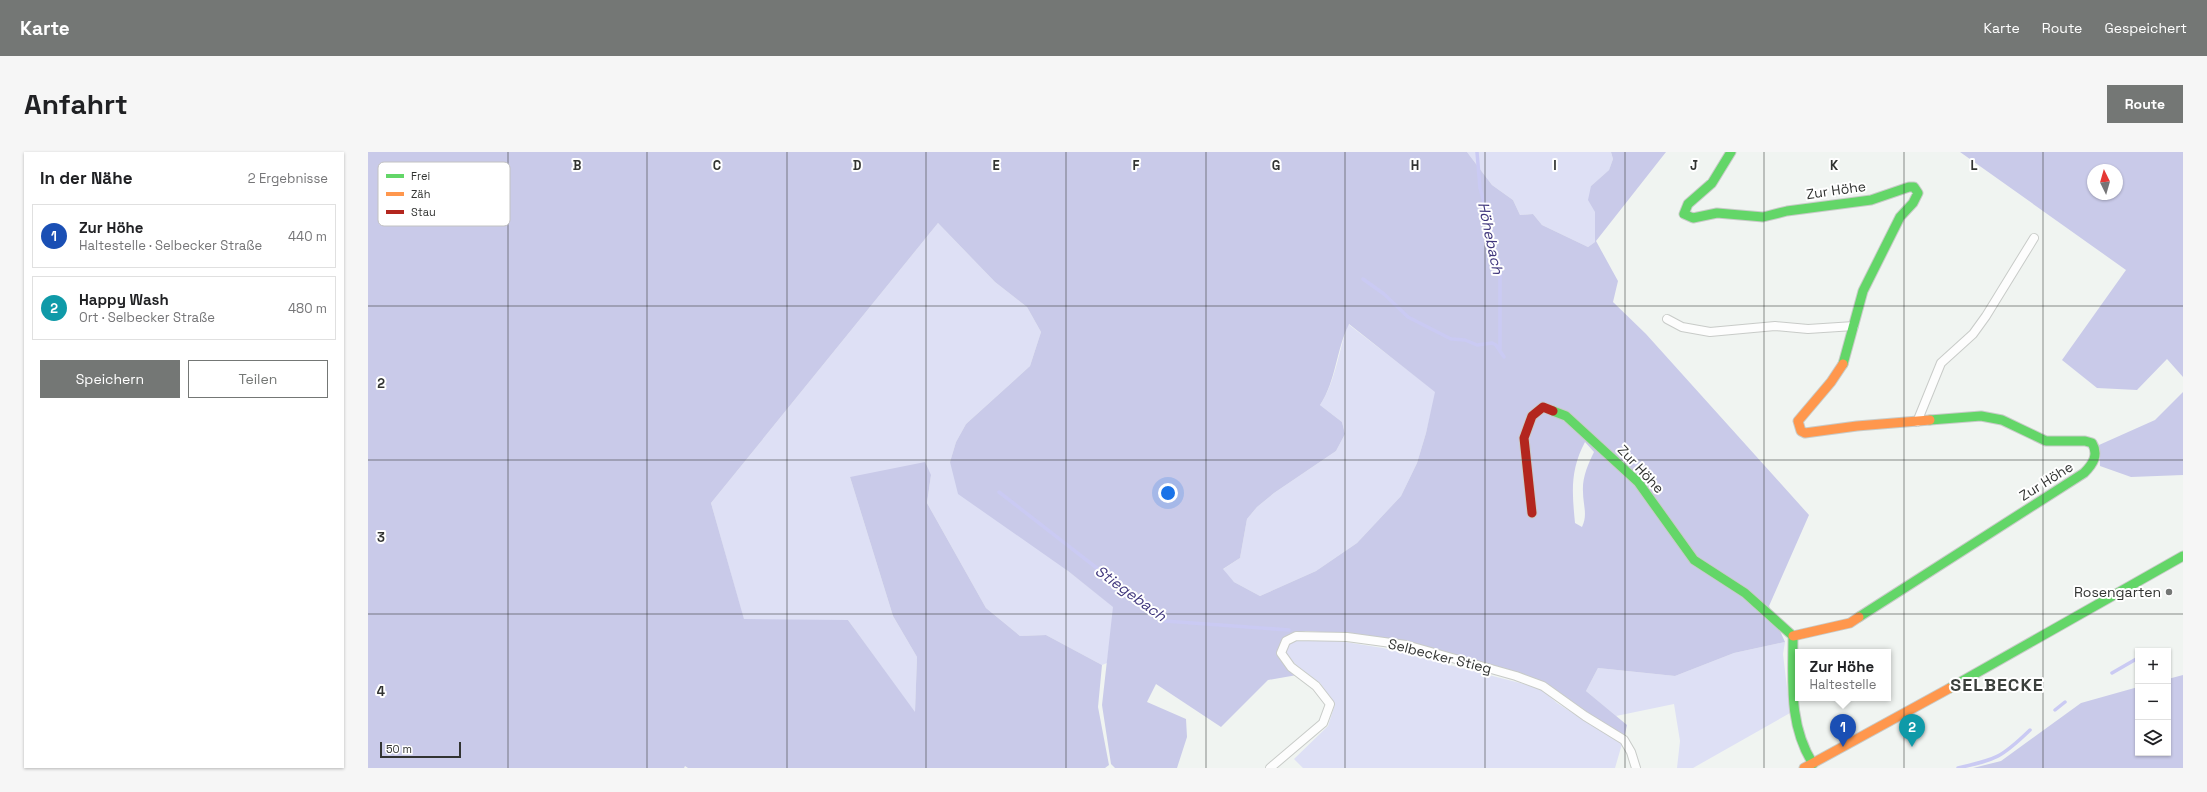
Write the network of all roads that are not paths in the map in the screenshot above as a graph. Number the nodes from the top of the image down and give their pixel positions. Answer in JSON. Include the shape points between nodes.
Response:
{"nodes":[{"id":1,"x":1731,"y":152,"type":"edge"},
{"id":2,"x":2034,"y":238,"type":"dead end"},
{"id":3,"x":1667,"y":320,"type":"dead end"},
{"id":4,"x":1854,"y":326,"type":"junction"},
{"id":5,"x":1917,"y":422,"type":"junction"},
{"id":6,"x":1532,"y":513,"type":"dead end"},
{"id":7,"x":2183,"y":556,"type":"edge"},
{"id":8,"x":1794,"y":636,"type":"junction"},
{"id":9,"x":1809,"y":766,"type":"edge"},
{"id":10,"x":1270,"y":768,"type":"edge"},
{"id":11,"x":1636,"y":768,"type":"edge"}],
"edges":[{"from":1,"to":4,"type":"street","name":"Zur Höhe","via":[[1713,182],[1687,204],[1684,214],[1692,218],[1717,213],[1763,217],[1787,211],[1871,200],[1909,187],[1917,190],[1918,196],[1900,217],[1863,291]]},
{"from":2,"to":5,"type":"street","via":[[1982,322],[1942,363]]},
{"from":3,"to":4,"type":"street","via":[[1682,327],[1710,332],[1775,326],[1808,329]]},
{"from":4,"to":5,"type":"street","name":"Zur Höhe","via":[[1845,360],[1831,382],[1798,421],[1798,428],[1805,433]]},
{"from":5,"to":8,"type":"street","name":"Zur Höhe","via":[[1981,416],[2002,420],[2046,441],[2085,440],[2095,447],[2096,459],[2093,466],[2084,473],[1850,623]]},
{"from":6,"to":8,"type":"street","name":"Zur Höhe","via":[[1524,438],[1532,416],[1543,407],[1566,416],[1638,482],[1674,536],[1694,560],[1745,593]]},
{"from":7,"to":9,"type":"street"},
{"from":8,"to":9,"type":"street","via":[[1793,711]]},
{"from":10,"to":11,"type":"street","name":"Selbecker Stieg","via":[[1323,723],[1330,704],[1316,686],[1291,667],[1281,653],[1286,641],[1296,636],[1347,637],[1406,645],[1543,686],[1624,740]]}]}
